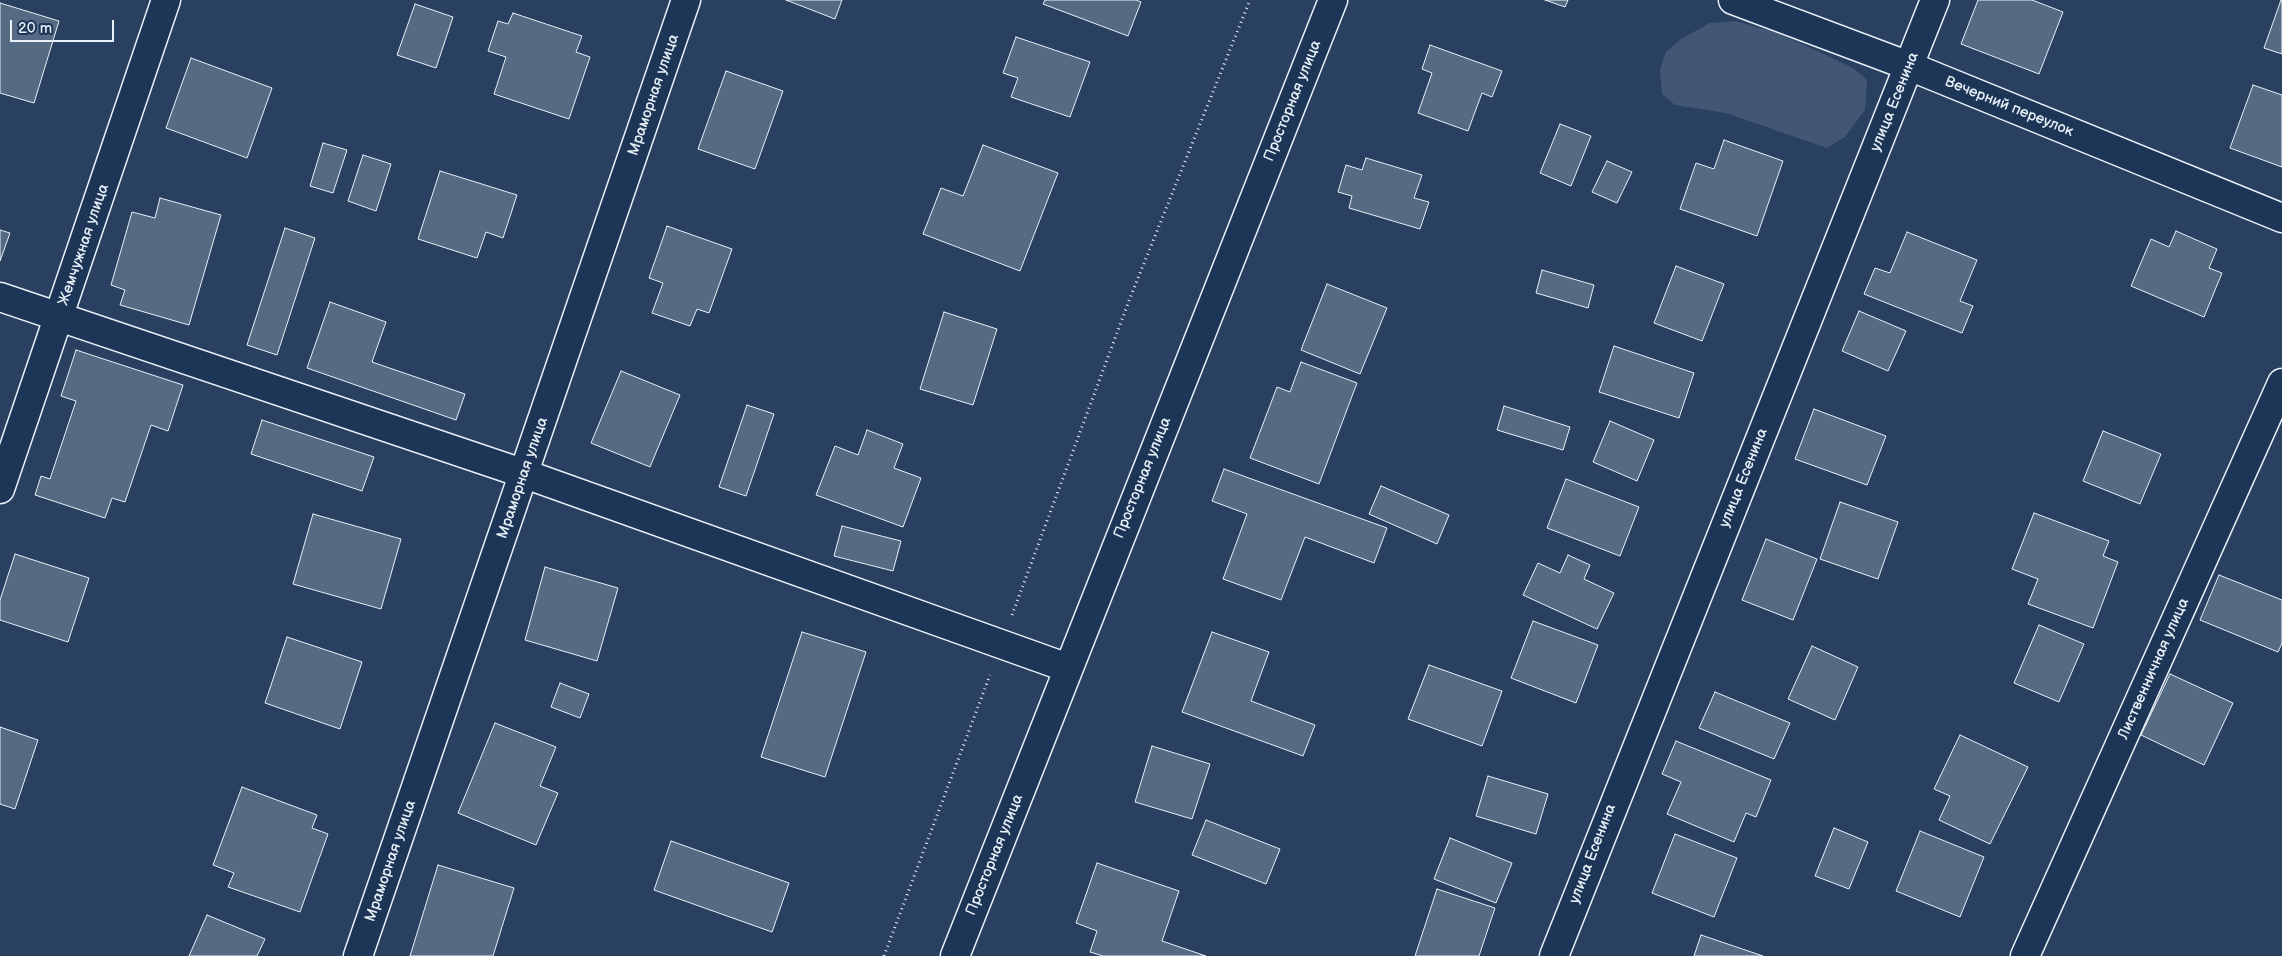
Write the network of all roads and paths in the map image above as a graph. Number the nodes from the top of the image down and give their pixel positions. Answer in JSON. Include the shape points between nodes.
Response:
{"nodes":[{"id":1,"x":166,"y":0,"type":"edge"},
{"id":2,"x":686,"y":0,"type":"edge"},
{"id":3,"x":1250,"y":0,"type":"edge"},
{"id":4,"x":1333,"y":0,"type":"edge"},
{"id":5,"x":1733,"y":0,"type":"edge"},
{"id":6,"x":1935,"y":0,"type":"edge"},
{"id":7,"x":1909,"y":66,"type":"junction"},
{"id":8,"x":2282,"y":218,"type":"edge"},
{"id":9,"x":0,"y":297,"type":"edge"},
{"id":10,"x":59,"y":317,"type":"junction"},
{"id":11,"x":2282,"y":383,"type":"edge"},
{"id":12,"x":525,"y":474,"type":"junction"},
{"id":13,"x":0,"y":489,"type":"edge"},
{"id":14,"x":1001,"y":644,"type":"junction"},
{"id":15,"x":1068,"y":668,"type":"junction"},
{"id":16,"x":358,"y":956,"type":"edge"},
{"id":17,"x":884,"y":956,"type":"edge"},
{"id":18,"x":955,"y":956,"type":"edge"},
{"id":19,"x":1554,"y":956,"type":"edge"},
{"id":20,"x":2025,"y":956,"type":"edge"}],
"edges":[{"from":1,"to":10,"type":"street","name":"Жемчужная улица"},
{"from":2,"to":12,"type":"street","name":"Мраморная улица"},
{"from":3,"to":14,"type":"path","via":[[1130,298]]},
{"from":4,"to":15,"type":"street","name":"Просторная улица"},
{"from":5,"to":7,"type":"street","name":"Вечерний переулок"},
{"from":6,"to":7,"type":"street","name":"улица Есенина"},
{"from":7,"to":8,"type":"street","name":"Вечерний переулок"},
{"from":7,"to":19,"type":"street","name":"улица Есенина"},
{"from":9,"to":10,"type":"street"},
{"from":10,"to":12,"type":"street"},
{"from":10,"to":13,"type":"street","name":"Жемчужная улица"},
{"from":11,"to":20,"type":"street","name":"Лиственничная улица"},
{"from":12,"to":14,"type":"street"},
{"from":12,"to":16,"type":"street","name":"Мраморная улица"},
{"from":14,"to":15,"type":"street"},
{"from":14,"to":17,"type":"path"},
{"from":15,"to":18,"type":"street","name":"Просторная улица"}]}
